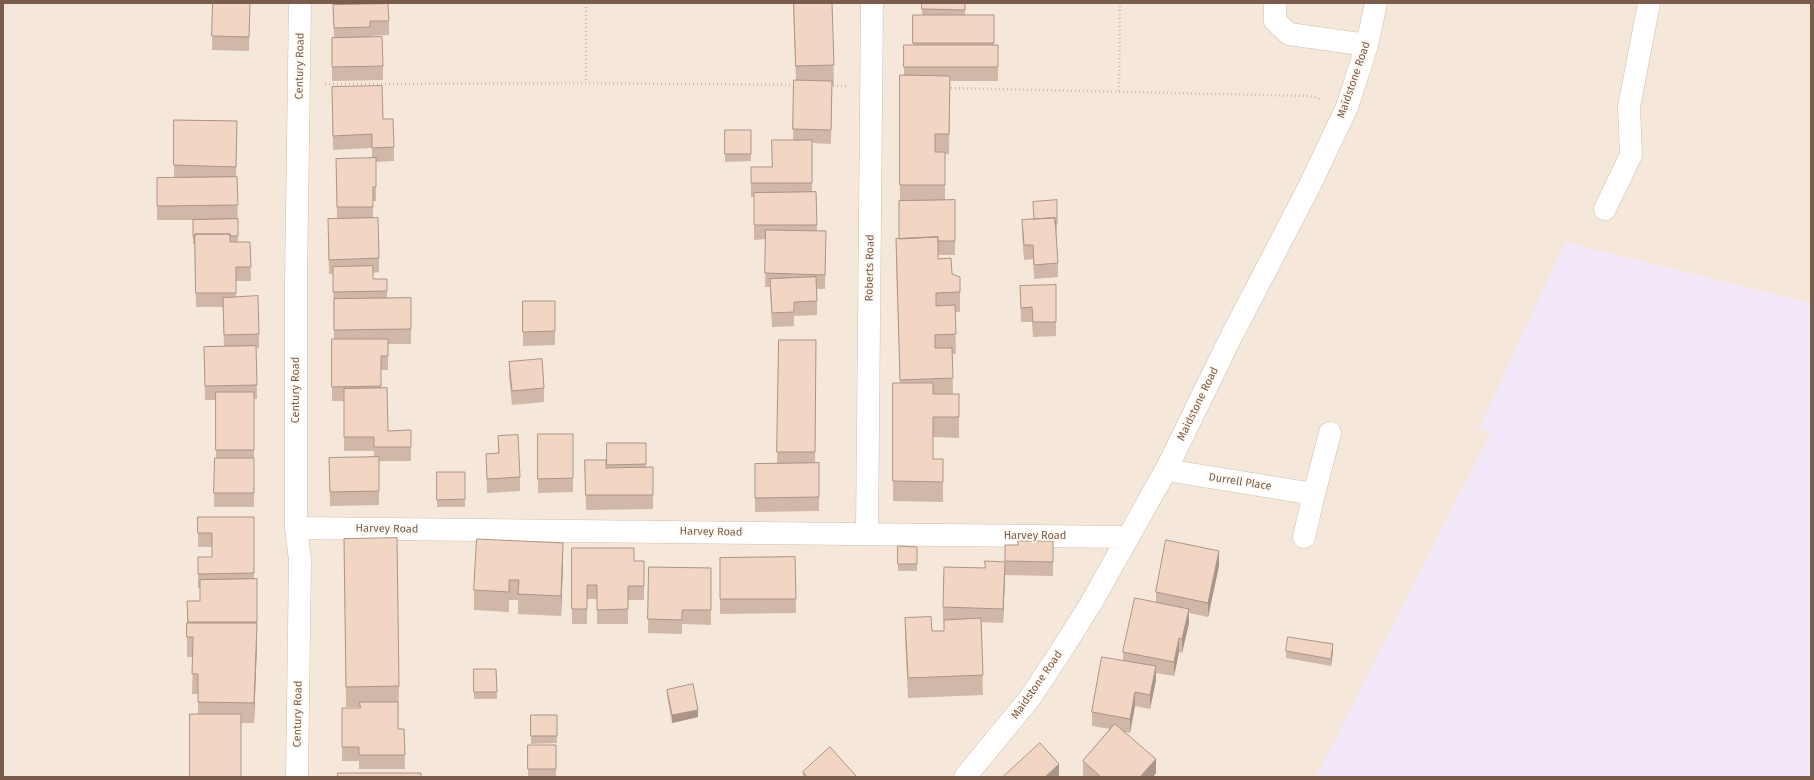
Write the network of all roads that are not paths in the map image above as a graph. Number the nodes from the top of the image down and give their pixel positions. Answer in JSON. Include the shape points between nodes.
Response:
{"nodes":[{"id":1,"x":300,"y":3,"type":"edge"},
{"id":2,"x":872,"y":3,"type":"edge"},
{"id":3,"x":1275,"y":3,"type":"edge"},
{"id":4,"x":1376,"y":3,"type":"edge"},
{"id":5,"x":1649,"y":3,"type":"edge"},
{"id":6,"x":1367,"y":45,"type":"junction"},
{"id":7,"x":1605,"y":209,"type":"dead end"},
{"id":8,"x":1330,"y":434,"type":"dead end"},
{"id":9,"x":1166,"y":470,"type":"junction"},
{"id":10,"x":1314,"y":494,"type":"junction"},
{"id":11,"x":296,"y":528,"type":"junction"},
{"id":12,"x":867,"y":534,"type":"junction"},
{"id":13,"x":1127,"y":536,"type":"junction"},
{"id":14,"x":1304,"y":537,"type":"dead end"},
{"id":15,"x":297,"y":777,"type":"edge"},
{"id":16,"x":965,"y":777,"type":"edge"}],
"edges":[{"from":1,"to":11,"type":"street","name":"Century Road"},
{"from":2,"to":12,"type":"street","name":"Roberts Road"},
{"from":3,"to":6,"type":"street","via":[[1275,21],[1289,34]]},
{"from":4,"to":6,"type":"street","name":"Maidstone Road"},
{"from":5,"to":7,"type":"street","via":[[1629,107],[1631,155]]},
{"from":6,"to":9,"type":"street","name":"Maidstone Road","via":[[1347,107]]},
{"from":8,"to":10,"type":"street"},
{"from":9,"to":10,"type":"street","name":"Durrell Place"},
{"from":9,"to":13,"type":"street","name":"Maidstone Road"},
{"from":10,"to":14,"type":"street"},
{"from":11,"to":12,"type":"street","name":"Harvey Road"},
{"from":11,"to":15,"type":"street","name":"Century Road","via":[[300,560]]},
{"from":12,"to":13,"type":"street","name":"Harvey Road"},
{"from":13,"to":16,"type":"street","name":"Maidstone Road","via":[[1090,605],[1030,698]]}]}
